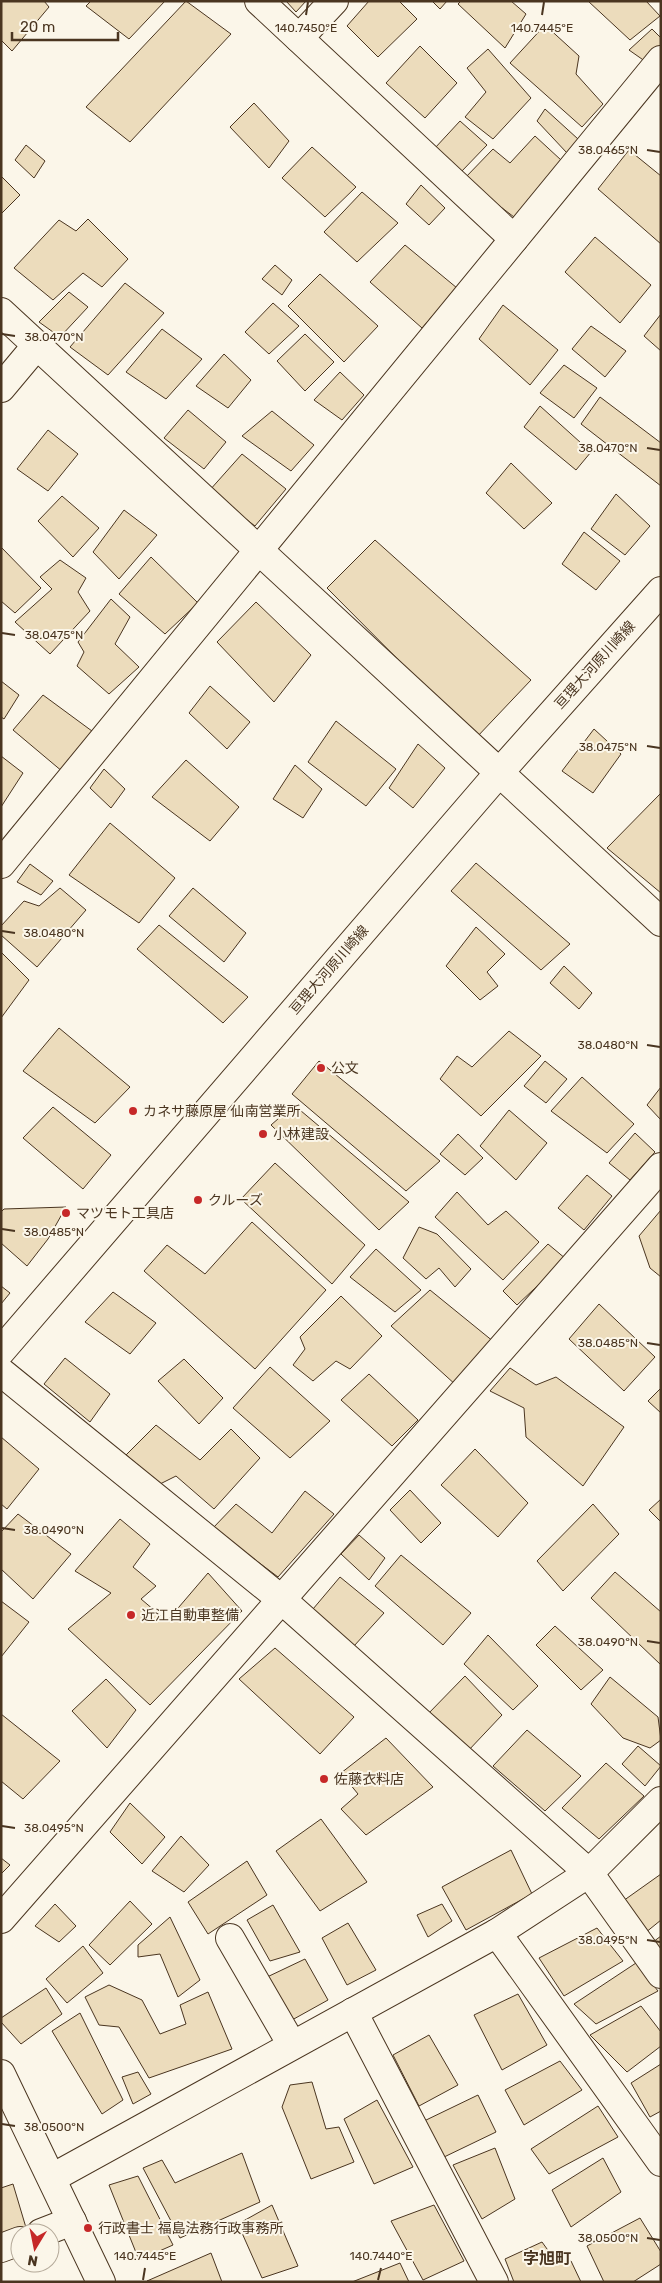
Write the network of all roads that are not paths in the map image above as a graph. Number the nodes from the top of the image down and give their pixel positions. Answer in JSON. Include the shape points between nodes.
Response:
{"nodes":[{"id":1,"x":259,"y":1,"type":"edge"},
{"id":2,"x":334,"y":1,"type":"edge"},
{"id":3,"x":299,"y":38,"type":"junction"},
{"id":4,"x":661,"y":60,"type":"edge"},
{"id":5,"x":514,"y":239,"type":"junction"},
{"id":6,"x":1,"y":312,"type":"edge"},
{"id":7,"x":37,"y":344,"type":"junction"},
{"id":8,"x":1,"y":388,"type":"edge"},
{"id":9,"x":260,"y":550,"type":"junction"},
{"id":10,"x":661,"y":591,"type":"edge"},
{"id":11,"x":498,"y":774,"type":"junction"},
{"id":12,"x":1,"y":864,"type":"edge"},
{"id":13,"x":661,"y":922,"type":"edge"},
{"id":14,"x":661,"y":1167,"type":"edge"},
{"id":15,"x":1,"y":1351,"type":"edge"},
{"id":16,"x":1,"y":1372,"type":"edge"},
{"id":17,"x":282,"y":1600,"type":"junction"},
{"id":18,"x":661,"y":1801,"type":"edge"},
{"id":19,"x":588,"y":1873,"type":"junction"},
{"id":20,"x":1,"y":1919,"type":"edge"},
{"id":21,"x":497,"y":1933,"type":"junction"},
{"id":22,"x":230,"y":1938,"type":"dead end"},
{"id":23,"x":661,"y":1974,"type":"edge"},
{"id":24,"x":353,"y":2012,"type":"junction"},
{"id":25,"x":292,"y":2045,"type":"junction"},
{"id":26,"x":1,"y":2074,"type":"edge"},
{"id":27,"x":661,"y":2162,"type":"edge"},
{"id":28,"x":52,"y":2178,"type":"junction"},
{"id":29,"x":72,"y":2221,"type":"junction"},
{"id":30,"x":60,"y":2226,"type":"edge"},
{"id":31,"x":101,"y":2282,"type":"edge"},
{"id":32,"x":494,"y":2282,"type":"edge"}],
"edges":[{"from":1,"to":3,"type":"street"},
{"from":2,"to":3,"type":"street"},
{"from":3,"to":5,"type":"street"},
{"from":4,"to":5,"type":"street"},
{"from":5,"to":9,"type":"street"},
{"from":6,"to":7,"type":"street"},
{"from":7,"to":8,"type":"street"},
{"from":7,"to":9,"type":"street"},
{"from":9,"to":11,"type":"street"},
{"from":9,"to":12,"type":"street"},
{"from":10,"to":11,"type":"street","name":"亘理大河原川崎線"},
{"from":11,"to":13,"type":"street"},
{"from":11,"to":15,"type":"street","name":"亘理大河原川崎線"},
{"from":14,"to":17,"type":"street"},
{"from":16,"to":17,"type":"street"},
{"from":17,"to":19,"type":"street"},
{"from":17,"to":20,"type":"street"},
{"from":18,"to":19,"type":"street"},
{"from":19,"to":21,"type":"street"},
{"from":19,"to":23,"type":"street"},
{"from":21,"to":24,"type":"street"},
{"from":21,"to":27,"type":"street"},
{"from":22,"to":25,"type":"street"},
{"from":24,"to":25,"type":"street"},
{"from":24,"to":32,"type":"street"},
{"from":25,"to":28,"type":"street"},
{"from":26,"to":28,"type":"street"},
{"from":28,"to":29,"type":"street"},
{"from":29,"to":30,"type":"street"},
{"from":29,"to":31,"type":"street"}]}
